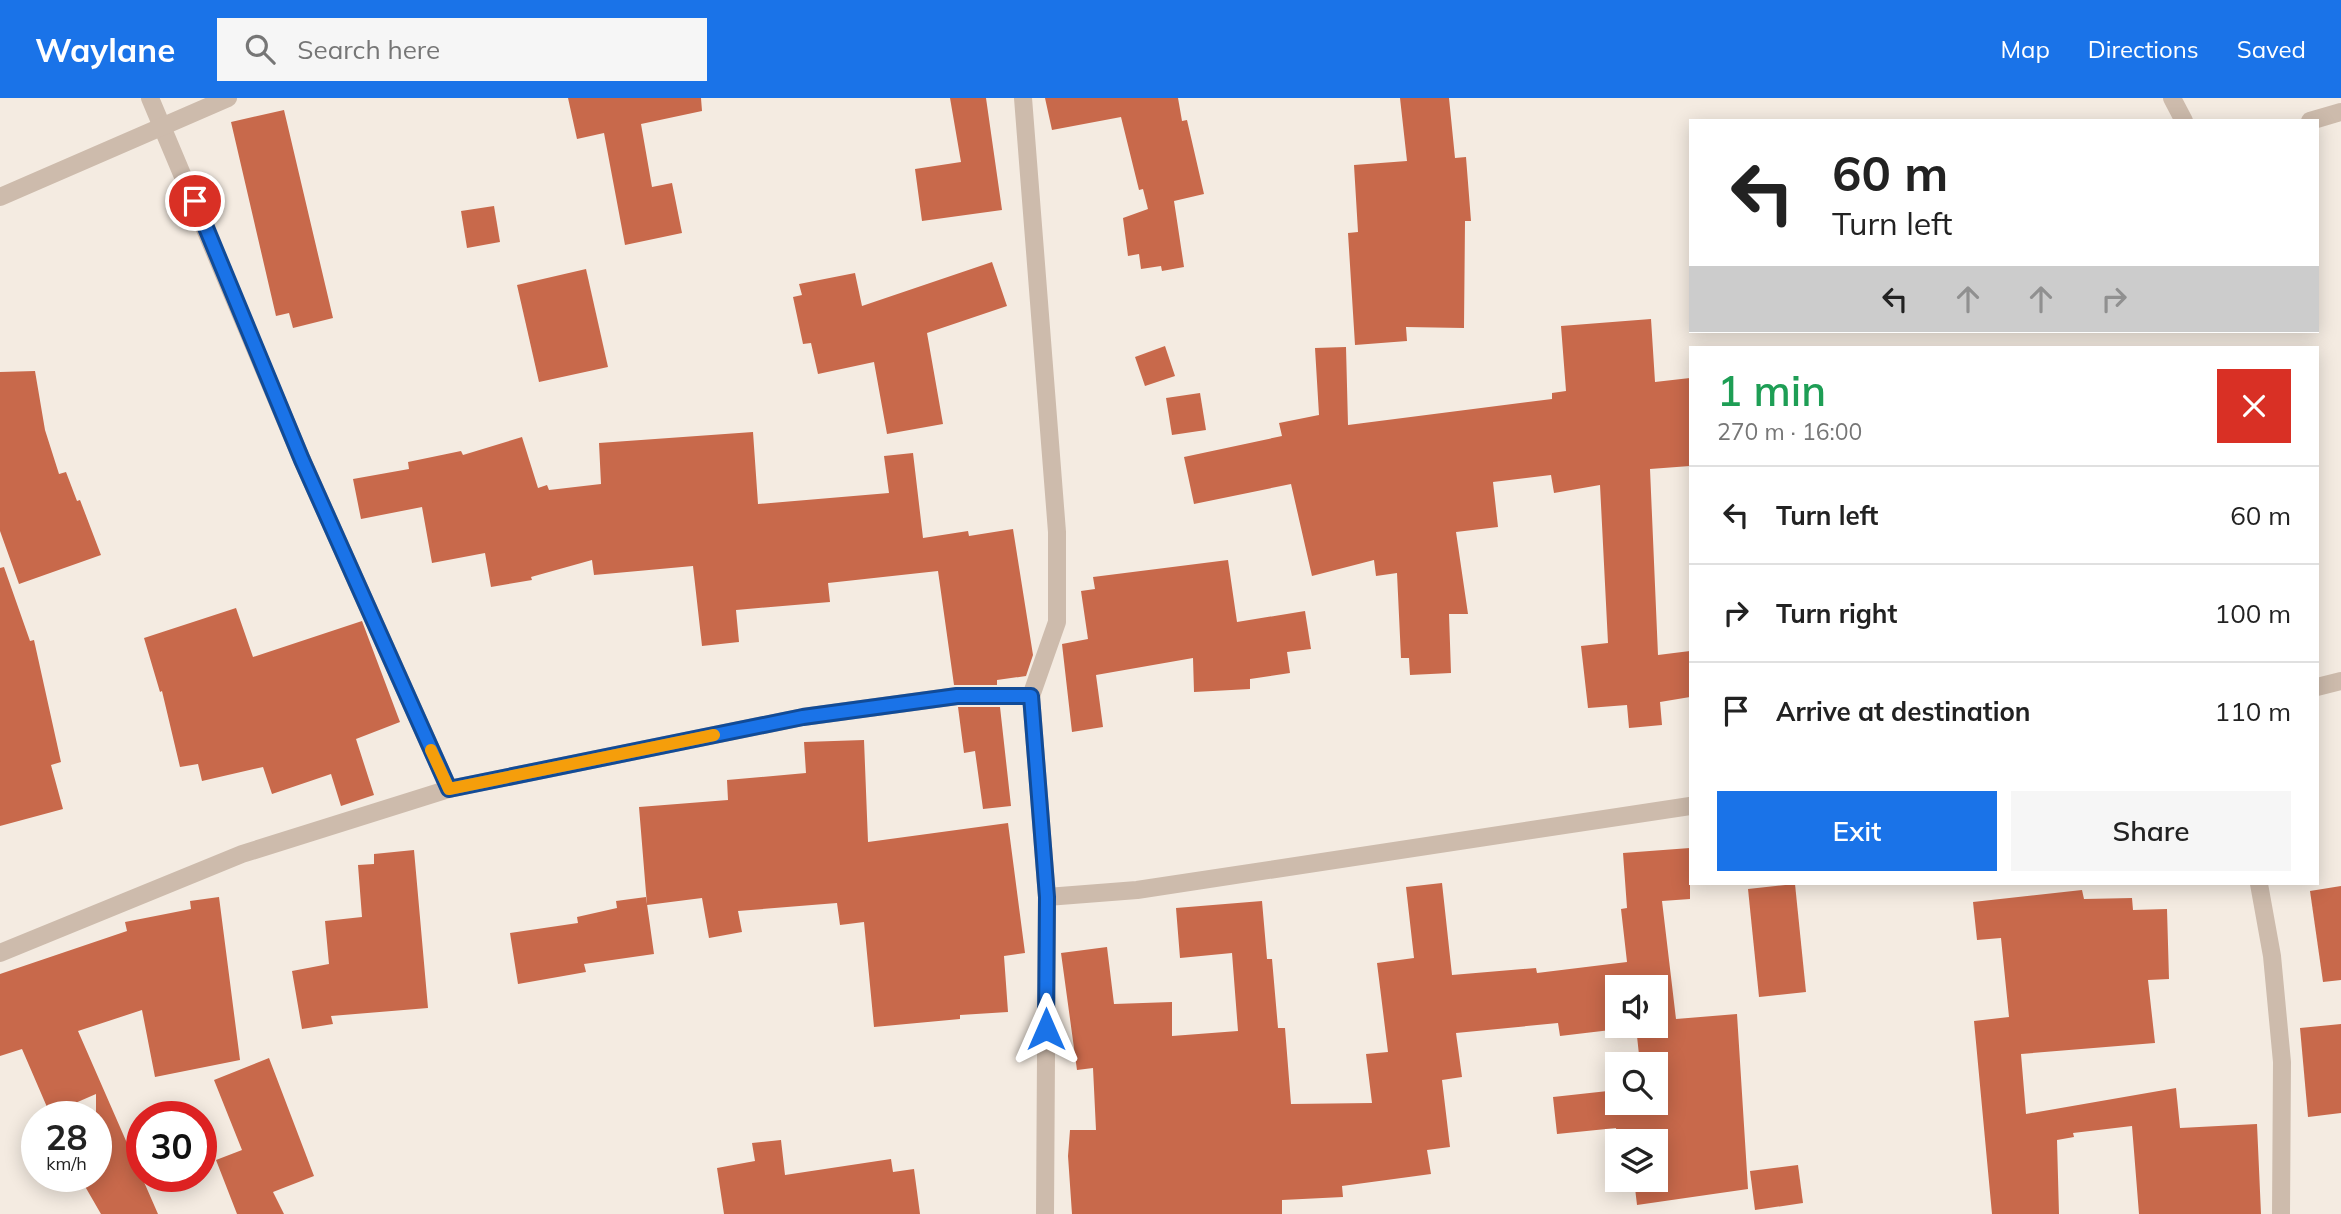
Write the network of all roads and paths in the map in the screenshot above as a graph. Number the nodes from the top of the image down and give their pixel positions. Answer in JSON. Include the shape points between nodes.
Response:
{"nodes":[{"id":1,"x":150,"y":98,"type":"edge"},
{"id":2,"x":228,"y":98,"type":"edge"},
{"id":3,"x":1023,"y":98,"type":"edge"},
{"id":4,"x":2172,"y":98,"type":"edge"},
{"id":5,"x":2341,"y":112,"type":"edge"},
{"id":6,"x":2183,"y":119,"type":"edge"},
{"id":7,"x":2317,"y":119,"type":"edge"},
{"id":8,"x":162,"y":124,"type":"junction"},
{"id":9,"x":0,"y":197,"type":"edge"},
{"id":10,"x":2341,"y":681,"type":"edge"},
{"id":11,"x":2319,"y":686,"type":"edge"},
{"id":12,"x":1031,"y":696,"type":"junction"},
{"id":13,"x":449,"y":789,"type":"junction"},
{"id":14,"x":1689,"y":806,"type":"edge"},
{"id":15,"x":2259,"y":885,"type":"edge"},
{"id":16,"x":1047,"y":897,"type":"junction"},
{"id":17,"x":0,"y":953,"type":"edge"},
{"id":18,"x":1045,"y":1214,"type":"edge"},
{"id":19,"x":2281,"y":1214,"type":"edge"}],
"edges":[{"from":1,"to":8,"type":"street"},
{"from":2,"to":8,"type":"street"},
{"from":3,"to":12,"type":"street","via":[[1058,532],[1057,622]]},
{"from":4,"to":6,"type":"street"},
{"from":5,"to":7,"type":"street"},
{"from":8,"to":9,"type":"street"},
{"from":8,"to":13,"type":"street","via":[[302,460]]},
{"from":10,"to":11,"type":"street"},
{"from":12,"to":13,"type":"street","via":[[957,696],[803,717]]},
{"from":12,"to":16,"type":"street"},
{"from":13,"to":17,"type":"street","via":[[242,854]]},
{"from":14,"to":16,"type":"street","via":[[1137,890]]},
{"from":15,"to":19,"type":"street","via":[[2272,956],[2282,1062]]},
{"from":16,"to":18,"type":"street"}]}
